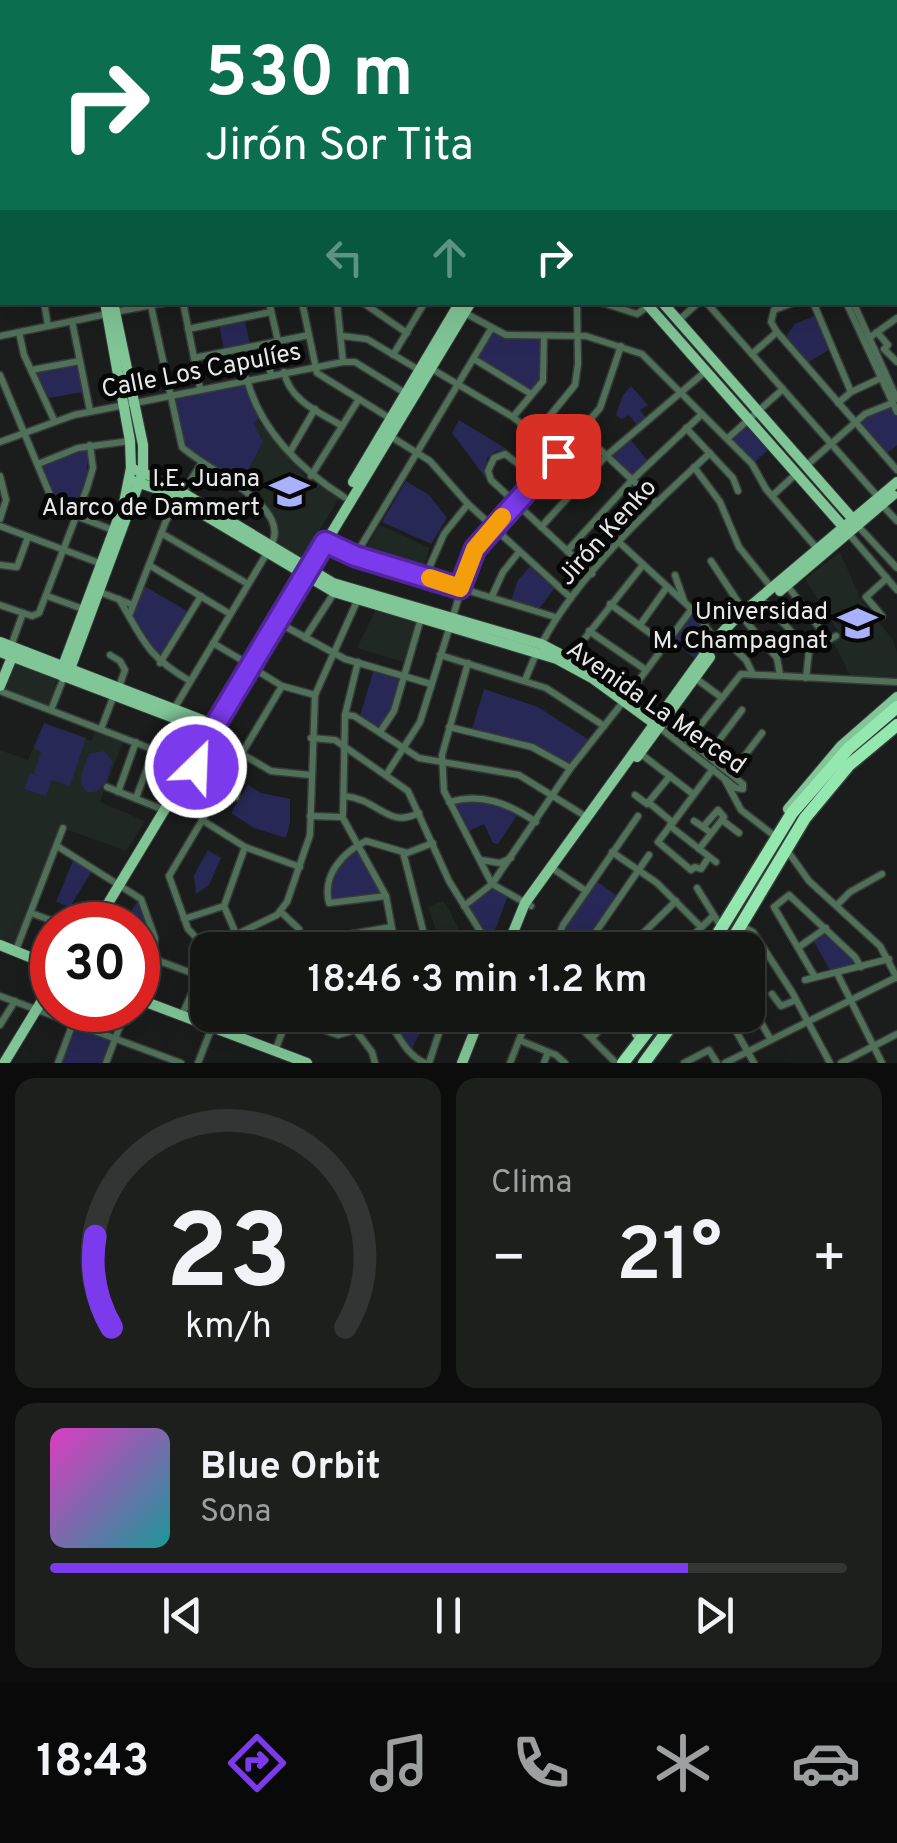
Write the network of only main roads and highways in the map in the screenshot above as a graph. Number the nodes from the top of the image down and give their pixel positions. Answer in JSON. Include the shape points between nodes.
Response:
{"nodes":[{"id":1,"x":650,"y":305,"type":"edge"},
{"id":2,"x":665,"y":305,"type":"edge"},
{"id":3,"x":465,"y":306,"type":"edge"},
{"id":4,"x":110,"y":308,"type":"edge"},
{"id":5,"x":425,"y":369,"type":"junction"},
{"id":6,"x":129,"y":404,"type":"junction"},
{"id":7,"x":752,"y":415,"type":"junction"},
{"id":8,"x":143,"y":445,"type":"junction"},
{"id":9,"x":136,"y":476,"type":"junction"},
{"id":10,"x":897,"y":482,"type":"edge"},
{"id":11,"x":164,"y":486,"type":"junction"},
{"id":12,"x":897,"y":491,"type":"edge"},
{"id":13,"x":349,"y":492,"type":"junction"},
{"id":14,"x":134,"y":500,"type":"junction"},
{"id":15,"x":880,"y":502,"type":"junction"},
{"id":16,"x":851,"y":527,"type":"junction"},
{"id":17,"x":105,"y":566,"type":"junction"},
{"id":18,"x":304,"y":570,"type":"junction"},
{"id":19,"x":784,"y":582,"type":"junction"},
{"id":20,"x":88,"y":611,"type":"junction"},
{"id":21,"x":744,"y":615,"type":"junction"},
{"id":22,"x":449,"y":622,"type":"junction"},
{"id":23,"x":720,"y":640,"type":"junction"},
{"id":24,"x":539,"y":648,"type":"junction"},
{"id":25,"x":4,"y":652,"type":"edge"},
{"id":26,"x":248,"y":664,"type":"junction"},
{"id":27,"x":66,"y":671,"type":"junction"},
{"id":28,"x":0,"y":688,"type":"edge"},
{"id":29,"x":116,"y":691,"type":"junction"},
{"id":30,"x":897,"y":697,"type":"edge"},
{"id":31,"x":626,"y":698,"type":"junction"},
{"id":32,"x":897,"y":707,"type":"edge"},
{"id":33,"x":658,"y":722,"type":"junction"},
{"id":34,"x":210,"y":727,"type":"junction"},
{"id":35,"x":897,"y":729,"type":"edge"},
{"id":36,"x":859,"y":760,"type":"junction"},
{"id":37,"x":816,"y":774,"type":"junction"},
{"id":38,"x":617,"y":778,"type":"junction"},
{"id":39,"x":812,"y":789,"type":"junction"},
{"id":40,"x":105,"y":902,"type":"edge"},
{"id":41,"x":528,"y":904,"type":"junction"},
{"id":42,"x":516,"y":932,"type":"edge"},
{"id":43,"x":708,"y":932,"type":"edge"},
{"id":44,"x":716,"y":932,"type":"edge"},
{"id":45,"x":740,"y":932,"type":"edge"},
{"id":46,"x":742,"y":932,"type":"edge"},
{"id":47,"x":0,"y":947,"type":"edge"},
{"id":48,"x":30,"y":957,"type":"edge"},
{"id":49,"x":30,"y":959,"type":"edge"},
{"id":50,"x":160,"y":1008,"type":"edge"},
{"id":51,"x":30,"y":1025,"type":"edge"},
{"id":52,"x":30,"y":1030,"type":"edge"},
{"id":53,"x":474,"y":1032,"type":"edge"},
{"id":54,"x":478,"y":1032,"type":"edge"},
{"id":55,"x":642,"y":1032,"type":"edge"},
{"id":56,"x":669,"y":1032,"type":"edge"},
{"id":57,"x":672,"y":1032,"type":"edge"},
{"id":58,"x":471,"y":1050,"type":"junction"},
{"id":59,"x":275,"y":1051,"type":"junction"},
{"id":60,"x":4,"y":1063,"type":"edge"},
{"id":61,"x":12,"y":1063,"type":"edge"},
{"id":62,"x":271,"y":1063,"type":"edge"},
{"id":63,"x":307,"y":1063,"type":"edge"},
{"id":64,"x":466,"y":1063,"type":"edge"},
{"id":65,"x":618,"y":1063,"type":"edge"},
{"id":66,"x":647,"y":1063,"type":"edge"}],
"edges":[{"from":1,"to":7,"type":"main road"},
{"from":2,"to":7,"type":"main road"},
{"from":3,"to":5,"type":"main road"},
{"from":3,"to":5,"type":"main road","via":[[452,317]]},
{"from":4,"to":6,"type":"main road"},
{"from":5,"to":13,"type":"main road"},
{"from":5,"to":13,"type":"main road","via":[[390,436]]},
{"from":6,"to":8,"type":"main road"},
{"from":6,"to":9,"type":"main road"},
{"from":7,"to":16,"type":"main road"},
{"from":8,"to":9,"type":"main road"},
{"from":8,"to":11,"type":"main road"},
{"from":9,"to":11,"type":"main road"},
{"from":9,"to":14,"type":"main road"},
{"from":9,"to":17,"type":"main road"},
{"from":10,"to":15,"type":"main road"},
{"from":11,"to":14,"type":"main road"},
{"from":11,"to":18,"type":"main road"},
{"from":12,"to":15,"type":"main road"},
{"from":13,"to":18,"type":"main road"},
{"from":13,"to":18,"type":"main road"},
{"from":14,"to":17,"type":"main road"},
{"from":15,"to":16,"type":"main road"},
{"from":16,"to":19,"type":"main road"},
{"from":17,"to":20,"type":"main road"},
{"from":17,"to":20,"type":"main road"},
{"from":18,"to":22,"type":"main road","name":"Avenida La Merced"},
{"from":18,"to":22,"type":"main road","name":"Avenida La Merced","via":[[334,592]]},
{"from":18,"to":26,"type":"main road"},
{"from":18,"to":26,"type":"main road"},
{"from":19,"to":21,"type":"main road"},
{"from":19,"to":21,"type":"main road"},
{"from":20,"to":27,"type":"main road"},
{"from":21,"to":23,"type":"main road"},
{"from":22,"to":24,"type":"main road","name":"Avenida La Merced"},
{"from":23,"to":33,"type":"main road"},
{"from":23,"to":33,"type":"main road"},
{"from":24,"to":31,"type":"main road","name":"Avenida La Merced"},
{"from":24,"to":31,"type":"main road","name":"Avenida La Merced","via":[[570,657]]},
{"from":25,"to":27,"type":"main road"},
{"from":25,"to":28,"type":"main road"},
{"from":26,"to":34,"type":"main road"},
{"from":27,"to":29,"type":"main road"},
{"from":29,"to":34,"type":"main road"},
{"from":29,"to":34,"type":"main road"},
{"from":30,"to":37,"type":"main road"},
{"from":31,"to":33,"type":"main road","name":"Avenida La Merced"},
{"from":32,"to":39,"type":"highway"},
{"from":33,"to":38,"type":"main road"},
{"from":33,"to":38,"type":"main road"},
{"from":34,"to":40,"type":"main road"},
{"from":35,"to":36,"type":"highway"},
{"from":36,"to":45,"type":"highway","via":[[806,818]]},
{"from":36,"to":46,"type":"main road","via":[[789,854]]},
{"from":37,"to":39,"type":"highway"},
{"from":37,"to":43,"type":"main road"},
{"from":38,"to":41,"type":"main road"},
{"from":38,"to":41,"type":"main road"},
{"from":39,"to":44,"type":"highway"},
{"from":41,"to":42,"type":"main road"},
{"from":47,"to":48,"type":"main road"},
{"from":47,"to":49,"type":"main road"},
{"from":50,"to":59,"type":"main road"},
{"from":51,"to":60,"type":"main road"},
{"from":52,"to":61,"type":"main road"},
{"from":53,"to":58,"type":"main road"},
{"from":54,"to":58,"type":"main road"},
{"from":55,"to":65,"type":"highway"},
{"from":56,"to":66,"type":"highway"},
{"from":57,"to":66,"type":"main road"},
{"from":58,"to":64,"type":"main road"},
{"from":59,"to":62,"type":"main road"},
{"from":59,"to":63,"type":"main road"}]}
